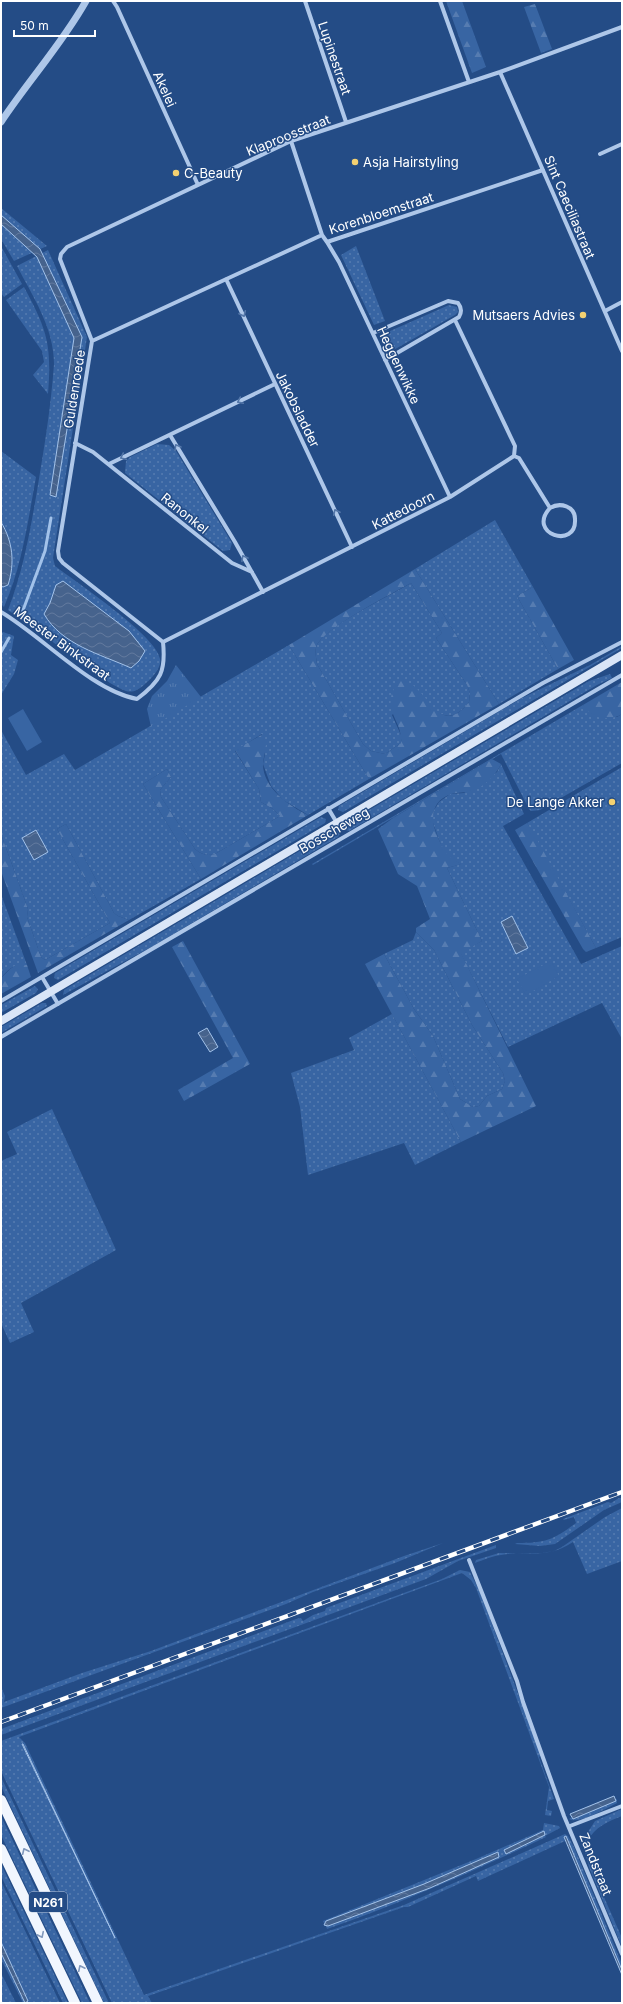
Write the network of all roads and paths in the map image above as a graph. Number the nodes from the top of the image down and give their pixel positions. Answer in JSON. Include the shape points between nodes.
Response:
{"nodes":[{"id":1,"x":86,"y":1,"type":"edge"},
{"id":2,"x":113,"y":1,"type":"edge"},
{"id":3,"x":305,"y":1,"type":"edge"},
{"id":4,"x":440,"y":1,"type":"edge"},
{"id":5,"x":622,"y":27,"type":"edge"},
{"id":6,"x":500,"y":72,"type":"junction"},
{"id":7,"x":468,"y":82,"type":"junction"},
{"id":8,"x":1,"y":122,"type":"edge"},
{"id":9,"x":346,"y":122,"type":"junction"},
{"id":10,"x":291,"y":141,"type":"junction"},
{"id":11,"x":622,"y":144,"type":"edge"},
{"id":12,"x":600,"y":154,"type":"dead end"},
{"id":13,"x":543,"y":170,"type":"junction"},
{"id":14,"x":198,"y":185,"type":"junction"},
{"id":15,"x":322,"y":235,"type":"junction"},
{"id":16,"x":327,"y":242,"type":"junction"},
{"id":17,"x":226,"y":279,"type":"junction"},
{"id":18,"x":622,"y":302,"type":"edge"},
{"id":19,"x":605,"y":311,"type":"junction"},
{"id":20,"x":455,"y":320,"type":"junction"},
{"id":21,"x":372,"y":333,"type":"junction"},
{"id":22,"x":92,"y":341,"type":"junction"},
{"id":23,"x":622,"y":350,"type":"edge"},
{"id":24,"x":385,"y":360,"type":"junction"},
{"id":25,"x":275,"y":384,"type":"junction"},
{"id":26,"x":170,"y":435,"type":"junction"},
{"id":27,"x":75,"y":443,"type":"junction"},
{"id":28,"x":514,"y":456,"type":"junction"},
{"id":29,"x":109,"y":464,"type":"junction"},
{"id":30,"x":450,"y":497,"type":"junction"},
{"id":31,"x":550,"y":508,"type":"junction"},
{"id":32,"x":352,"y":547,"type":"junction"},
{"id":33,"x":252,"y":572,"type":"junction"},
{"id":34,"x":263,"y":592,"type":"junction"},
{"id":35,"x":1,"y":612,"type":"edge"},
{"id":36,"x":163,"y":642,"type":"junction"},
{"id":37,"x":622,"y":642,"type":"edge"},
{"id":38,"x":622,"y":655,"type":"edge"},
{"id":39,"x":622,"y":675,"type":"edge"},
{"id":40,"x":328,"y":808,"type":"junction"},
{"id":41,"x":337,"y":823,"type":"junction"},
{"id":42,"x":42,"y":977,"type":"junction"},
{"id":43,"x":51,"y":992,"type":"junction"},
{"id":44,"x":1,"y":1001,"type":"edge"},
{"id":45,"x":58,"y":1004,"type":"junction"},
{"id":46,"x":1,"y":1021,"type":"edge"},
{"id":47,"x":1,"y":1037,"type":"edge"},
{"id":48,"x":469,"y":1560,"type":"dead end"},
{"id":49,"x":1,"y":1800,"type":"edge"},
{"id":50,"x":622,"y":1806,"type":"edge"},
{"id":51,"x":570,"y":1826,"type":"junction"},
{"id":52,"x":1,"y":1849,"type":"edge"},
{"id":53,"x":622,"y":1954,"type":"edge"},
{"id":54,"x":75,"y":2003,"type":"edge"},
{"id":55,"x":98,"y":2003,"type":"edge"}],
"edges":[{"from":1,"to":8,"type":"street","via":[[77,18]]},
{"from":2,"to":14,"type":"street","name":"Akelei"},
{"from":3,"to":9,"type":"street","name":"Lupinestraat"},
{"from":4,"to":7,"type":"street"},
{"from":5,"to":6,"type":"street","name":"Klaproosstraat"},
{"from":6,"to":7,"type":"street","name":"Klaproosstraat"},
{"from":6,"to":13,"type":"street","name":"Sint Caeciliastraat"},
{"from":7,"to":9,"type":"street","name":"Klaproosstraat"},
{"from":9,"to":10,"type":"street","name":"Klaproosstraat"},
{"from":10,"to":14,"type":"street","name":"Klaproosstraat"},
{"from":10,"to":15,"type":"street","name":"Korenbloemstraat"},
{"from":11,"to":12,"type":"street"},
{"from":13,"to":16,"type":"street","name":"Korenbloemstraat"},
{"from":13,"to":19,"type":"street","name":"Sint Caeciliastraat"},
{"from":14,"to":22,"type":"street","name":"Klaproosstraat","via":[[67,246],[61,254],[60,259]]},
{"from":15,"to":16,"type":"street","name":"Korenbloemstraat"},
{"from":15,"to":17,"type":"street","name":"Guldenroede"},
{"from":16,"to":21,"type":"street","name":"Heggenwikke","via":[[340,262]]},
{"from":17,"to":22,"type":"street","name":"Guldenroede"},
{"from":17,"to":25,"type":"street","name":"Jakobsladder","one_way":true},
{"from":18,"to":19,"type":"street"},
{"from":19,"to":23,"type":"street","name":"Sint Caeciliastraat"},
{"from":20,"to":21,"type":"street","via":[[461,315],[461,306],[448,301]]},
{"from":20,"to":24,"type":"street"},
{"from":20,"to":28,"type":"street","via":[[515,446]]},
{"from":21,"to":24,"type":"street","name":"Heggenwikke"},
{"from":22,"to":27,"type":"street","name":"Guldenroede"},
{"from":24,"to":30,"type":"street","name":"Heggenwikke"},
{"from":25,"to":26,"type":"street","one_way":true},
{"from":32,"to":25,"type":"street","name":"Jakobsladder","one_way":true},
{"from":26,"to":29,"type":"street","one_way":true},
{"from":33,"to":26,"type":"street","name":"Ranonkel","one_way":true},
{"from":27,"to":29,"type":"street","name":"Ranonkel","via":[[94,452]]},
{"from":27,"to":36,"type":"street","name":"Guldenroede","via":[[59,558]]},
{"from":28,"to":30,"type":"street","name":"Kattedoorn"},
{"from":28,"to":31,"type":"street","via":[[519,458]]},
{"from":29,"to":33,"type":"street","name":"Ranonkel","via":[[232,563]]},
{"from":30,"to":32,"type":"street","name":"Kattedoorn"},
{"from":31,"to":31,"type":"street","via":[[554,505],[564,505],[572,511],[576,520],[570,533],[556,536],[548,531],[543,522]]},
{"from":32,"to":34,"type":"street","name":"Kattedoorn"},
{"from":33,"to":34,"type":"street","name":"Ranonkel"},
{"from":34,"to":36,"type":"street","name":"Kattedoorn"},
{"from":35,"to":36,"type":"street","name":"Meester Binkstraat","via":[[100,684],[137,699],[161,675],[165,664]]},
{"from":37,"to":40,"type":"street","name":"Bosscheweg","via":[[543,683]]},
{"from":38,"to":41,"type":"main road","name":"Bosscheweg"},
{"from":39,"to":45,"type":"street","name":"Bosscheweg"},
{"from":40,"to":41,"type":"street","name":"Bosscheweg"},
{"from":40,"to":42,"type":"street","name":"Bosscheweg"},
{"from":41,"to":43,"type":"main road","name":"Bosscheweg"},
{"from":42,"to":43,"type":"street"},
{"from":42,"to":44,"type":"street","name":"Bosscheweg"},
{"from":43,"to":45,"type":"street"},
{"from":43,"to":46,"type":"main road","name":"Bosscheweg"},
{"from":45,"to":47,"type":"street","name":"Bosscheweg"},
{"from":48,"to":51,"type":"street","name":"Zandstraat","via":[[517,1681],[564,1816]]},
{"from":55,"to":49,"type":"main road","number":"N261","one_way":true},
{"from":50,"to":51,"type":"street"},
{"from":51,"to":53,"type":"street","name":"Zandstraat"},
{"from":52,"to":54,"type":"main road","number":"N261","one_way":true}]}
